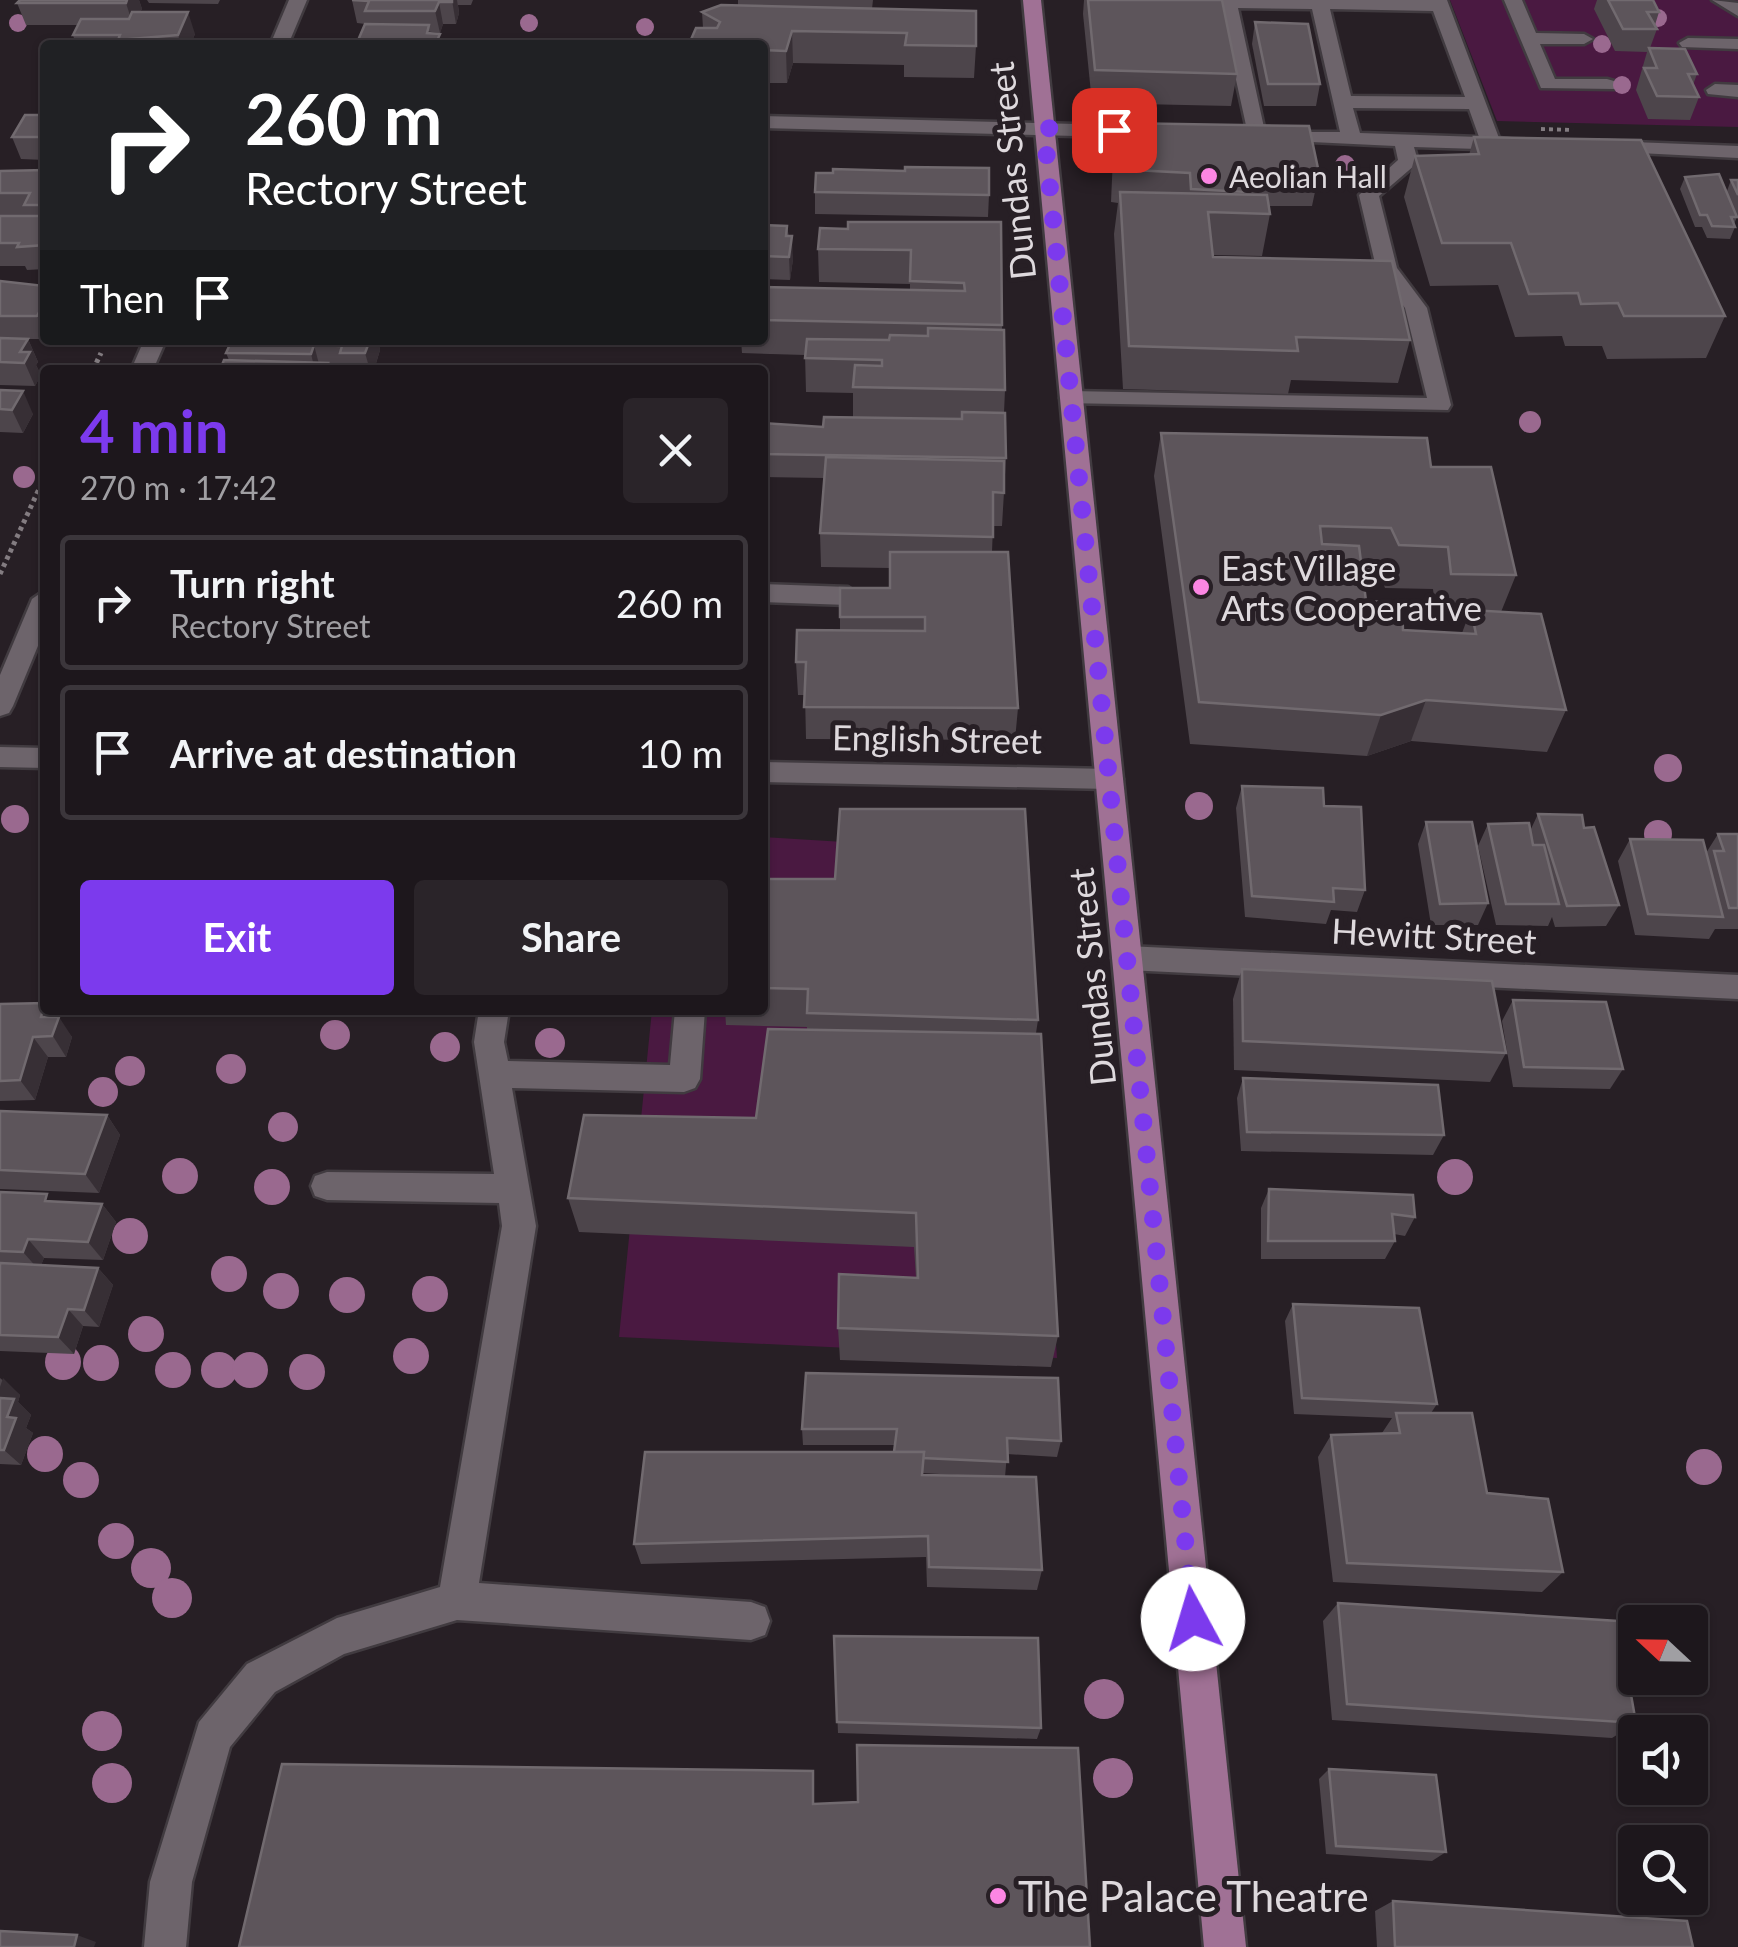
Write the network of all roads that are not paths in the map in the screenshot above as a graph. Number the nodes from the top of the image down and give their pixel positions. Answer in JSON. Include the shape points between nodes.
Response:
{"nodes":[{"id":1,"x":298,"y":0,"type":"edge"},
{"id":2,"x":1032,"y":0,"type":"edge"},
{"id":3,"x":1104,"y":0,"type":"edge"},
{"id":4,"x":1513,"y":0,"type":"edge"},
{"id":5,"x":1721,"y":0,"type":"edge"},
{"id":6,"x":1228,"y":3,"type":"junction"},
{"id":7,"x":1439,"y":3,"type":"edge"},
{"id":8,"x":1320,"y":4,"type":"junction"},
{"id":9,"x":1738,"y":10,"type":"edge"},
{"id":10,"x":1528,"y":38,"type":"junction"},
{"id":11,"x":1584,"y":39,"type":"dead end"},
{"id":12,"x":281,"y":40,"type":"edge"},
{"id":13,"x":1688,"y":43,"type":"dead end"},
{"id":14,"x":1738,"y":44,"type":"edge"},
{"id":15,"x":1607,"y":85,"type":"dead end"},
{"id":16,"x":1715,"y":90,"type":"dead end"},
{"id":17,"x":1738,"y":90,"type":"edge"},
{"id":18,"x":1342,"y":102,"type":"junction"},
{"id":19,"x":1476,"y":103,"type":"junction"},
{"id":20,"x":768,"y":122,"type":"edge"},
{"id":21,"x":1044,"y":128,"type":"junction"},
{"id":22,"x":1167,"y":132,"type":"edge"},
{"id":23,"x":1351,"y":138,"type":"junction"},
{"id":24,"x":1403,"y":140,"type":"junction"},
{"id":25,"x":1491,"y":144,"type":"junction"},
{"id":26,"x":1529,"y":145,"type":"edge"},
{"id":27,"x":1586,"y":147,"type":"edge"},
{"id":28,"x":1738,"y":152,"type":"edge"},
{"id":29,"x":1348,"y":269,"type":"edge"},
{"id":30,"x":1387,"y":270,"type":"junction"},
{"id":31,"x":1071,"y":398,"type":"junction"},
{"id":32,"x":768,"y":593,"type":"edge"},
{"id":33,"x":848,"y":596,"type":"edge"},
{"id":34,"x":40,"y":611,"type":"edge"},
{"id":35,"x":0,"y":706,"type":"edge"},
{"id":36,"x":0,"y":757,"type":"edge"},
{"id":37,"x":40,"y":758,"type":"edge"},
{"id":38,"x":768,"y":772,"type":"edge"},
{"id":39,"x":1109,"y":778,"type":"junction"},
{"id":40,"x":1127,"y":958,"type":"junction"},
{"id":41,"x":1738,"y":987,"type":"edge"},
{"id":42,"x":493,"y":1015,"type":"edge"},
{"id":43,"x":690,"y":1015,"type":"edge"},
{"id":44,"x":494,"y":1074,"type":"junction"},
{"id":45,"x":326,"y":1186,"type":"dead end"},
{"id":46,"x":512,"y":1189,"type":"junction"},
{"id":47,"x":457,"y":1601,"type":"junction"},
{"id":48,"x":751,"y":1620,"type":"dead end"},
{"id":49,"x":165,"y":1947,"type":"edge"},
{"id":50,"x":1225,"y":1947,"type":"edge"}],
"edges":[{"from":1,"to":12,"type":"street"},
{"from":2,"to":21,"type":"main road","name":"Dundas Street"},
{"from":3,"to":6,"type":"street"},
{"from":4,"to":10,"type":"street"},
{"from":5,"to":9,"type":"street"},
{"from":6,"to":8,"type":"street"},
{"from":6,"to":23,"type":"street","via":[[1247,135]]},
{"from":7,"to":8,"type":"street"},
{"from":7,"to":19,"type":"street"},
{"from":8,"to":18,"type":"street"},
{"from":10,"to":11,"type":"street"},
{"from":10,"to":15,"type":"street","via":[[1548,84]]},
{"from":13,"to":14,"type":"street"},
{"from":16,"to":17,"type":"street"},
{"from":18,"to":19,"type":"street"},
{"from":18,"to":23,"type":"street"},
{"from":19,"to":25,"type":"street"},
{"from":20,"to":21,"type":"street"},
{"from":21,"to":22,"type":"street"},
{"from":21,"to":31,"type":"main road","name":"Dundas Street"},
{"from":23,"to":24,"type":"street"},
{"from":24,"to":25,"type":"street"},
{"from":24,"to":30,"type":"street","via":[[1408,161],[1368,195]]},
{"from":25,"to":26,"type":"street"},
{"from":27,"to":28,"type":"street"},
{"from":29,"to":30,"type":"street"},
{"from":30,"to":31,"type":"street","via":[[1416,308],[1440,405]]},
{"from":31,"to":39,"type":"main road","name":"Dundas Street"},
{"from":32,"to":33,"type":"street"},
{"from":34,"to":35,"type":"street"},
{"from":36,"to":37,"type":"street"},
{"from":38,"to":39,"type":"street","name":"English Street"},
{"from":39,"to":40,"type":"main road","name":"Dundas Street"},
{"from":40,"to":41,"type":"street","name":"Hewitt Street"},
{"from":40,"to":50,"type":"main road","name":"Dundas Street"},
{"from":42,"to":44,"type":"street"},
{"from":43,"to":44,"type":"street","via":[[684,1080]]},
{"from":44,"to":46,"type":"street"},
{"from":45,"to":46,"type":"street"},
{"from":46,"to":47,"type":"street","via":[[519,1226]]},
{"from":47,"to":48,"type":"street"},
{"from":47,"to":49,"type":"street","via":[[337,1637],[261,1678],[214,1736],[171,1882]]}]}
